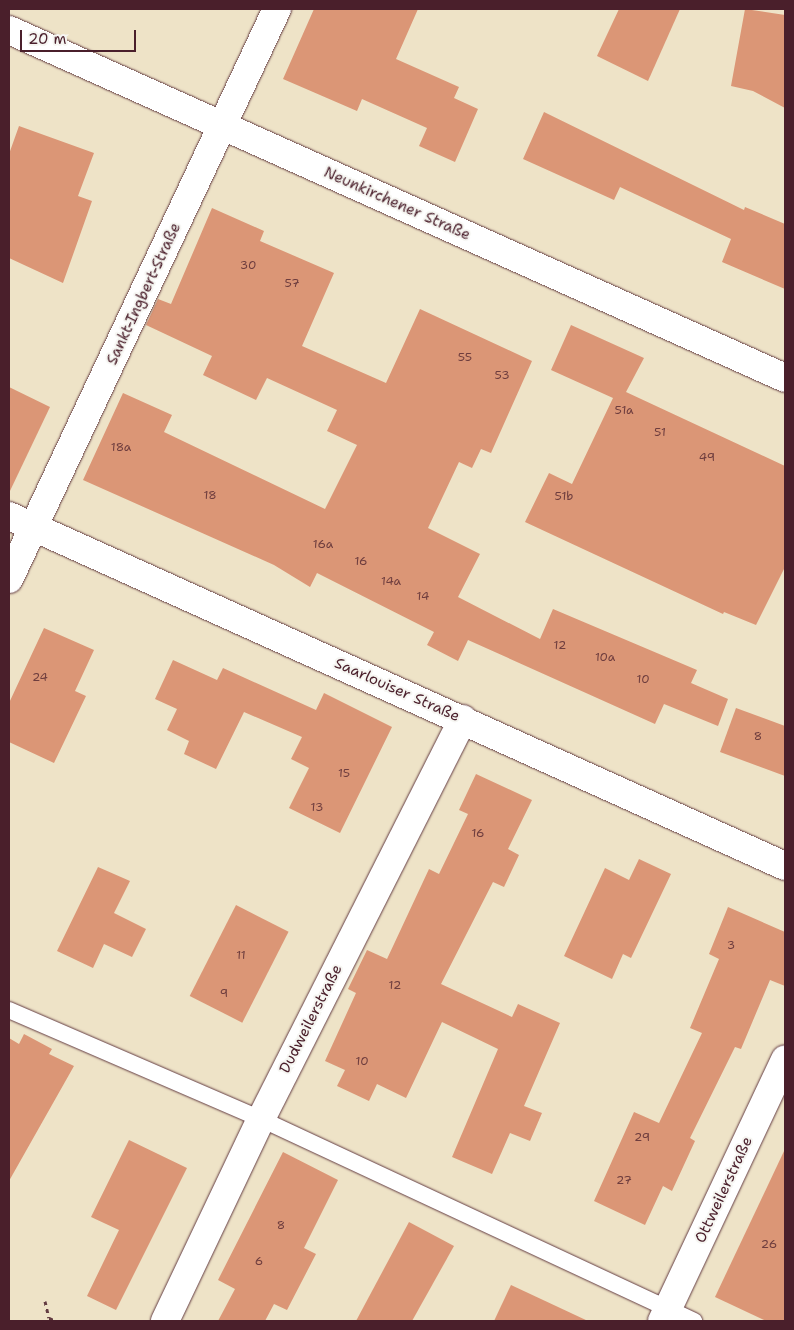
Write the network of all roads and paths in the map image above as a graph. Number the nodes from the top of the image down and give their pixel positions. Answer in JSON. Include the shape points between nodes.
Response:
{"nodes":[{"id":1,"x":277,"y":9,"type":"edge"},
{"id":2,"x":9,"y":30,"type":"edge"},
{"id":3,"x":223,"y":127,"type":"junction"},
{"id":4,"x":785,"y":378,"type":"edge"},
{"id":5,"x":9,"y":516,"type":"edge"},
{"id":6,"x":33,"y":528,"type":"junction"},
{"id":7,"x":9,"y":579,"type":"edge"},
{"id":8,"x":463,"y":719,"type":"junction"},
{"id":9,"x":785,"y":866,"type":"edge"},
{"id":10,"x":9,"y":1010,"type":"edge"},
{"id":11,"x":785,"y":1060,"type":"edge"},
{"id":12,"x":261,"y":1119,"type":"junction"},
{"id":13,"x":46,"y":1301,"type":"dead end"},
{"id":14,"x":665,"y":1315,"type":"edge"},
{"id":15,"x":56,"y":1321,"type":"edge"},
{"id":16,"x":164,"y":1321,"type":"edge"},
{"id":17,"x":694,"y":1321,"type":"edge"}],
"edges":[{"from":1,"to":3,"type":"street","name":"Sankt-Ingbert-Straße"},
{"from":2,"to":3,"type":"street","name":"Neunkirchener Straße"},
{"from":3,"to":4,"type":"street","name":"Neunkirchener Straße"},
{"from":3,"to":6,"type":"street","name":"Sankt-Ingbert-Straße"},
{"from":5,"to":6,"type":"street","name":"Saarlouiser Straße"},
{"from":6,"to":7,"type":"street","name":"Sankt-Ingbert-Straße"},
{"from":6,"to":8,"type":"street","name":"Saarlouiser Straße"},
{"from":8,"to":9,"type":"street","name":"Saarlouiser Straße"},
{"from":8,"to":12,"type":"street","name":"Dudweilerstraße"},
{"from":10,"to":12,"type":"lane"},
{"from":11,"to":14,"type":"street","name":"Ottweilerstraße"},
{"from":12,"to":14,"type":"lane"},
{"from":12,"to":16,"type":"street","name":"Dudweilerstraße"},
{"from":13,"to":15,"type":"path","via":[[49,1318]]},
{"from":14,"to":17,"type":"lane"}]}
